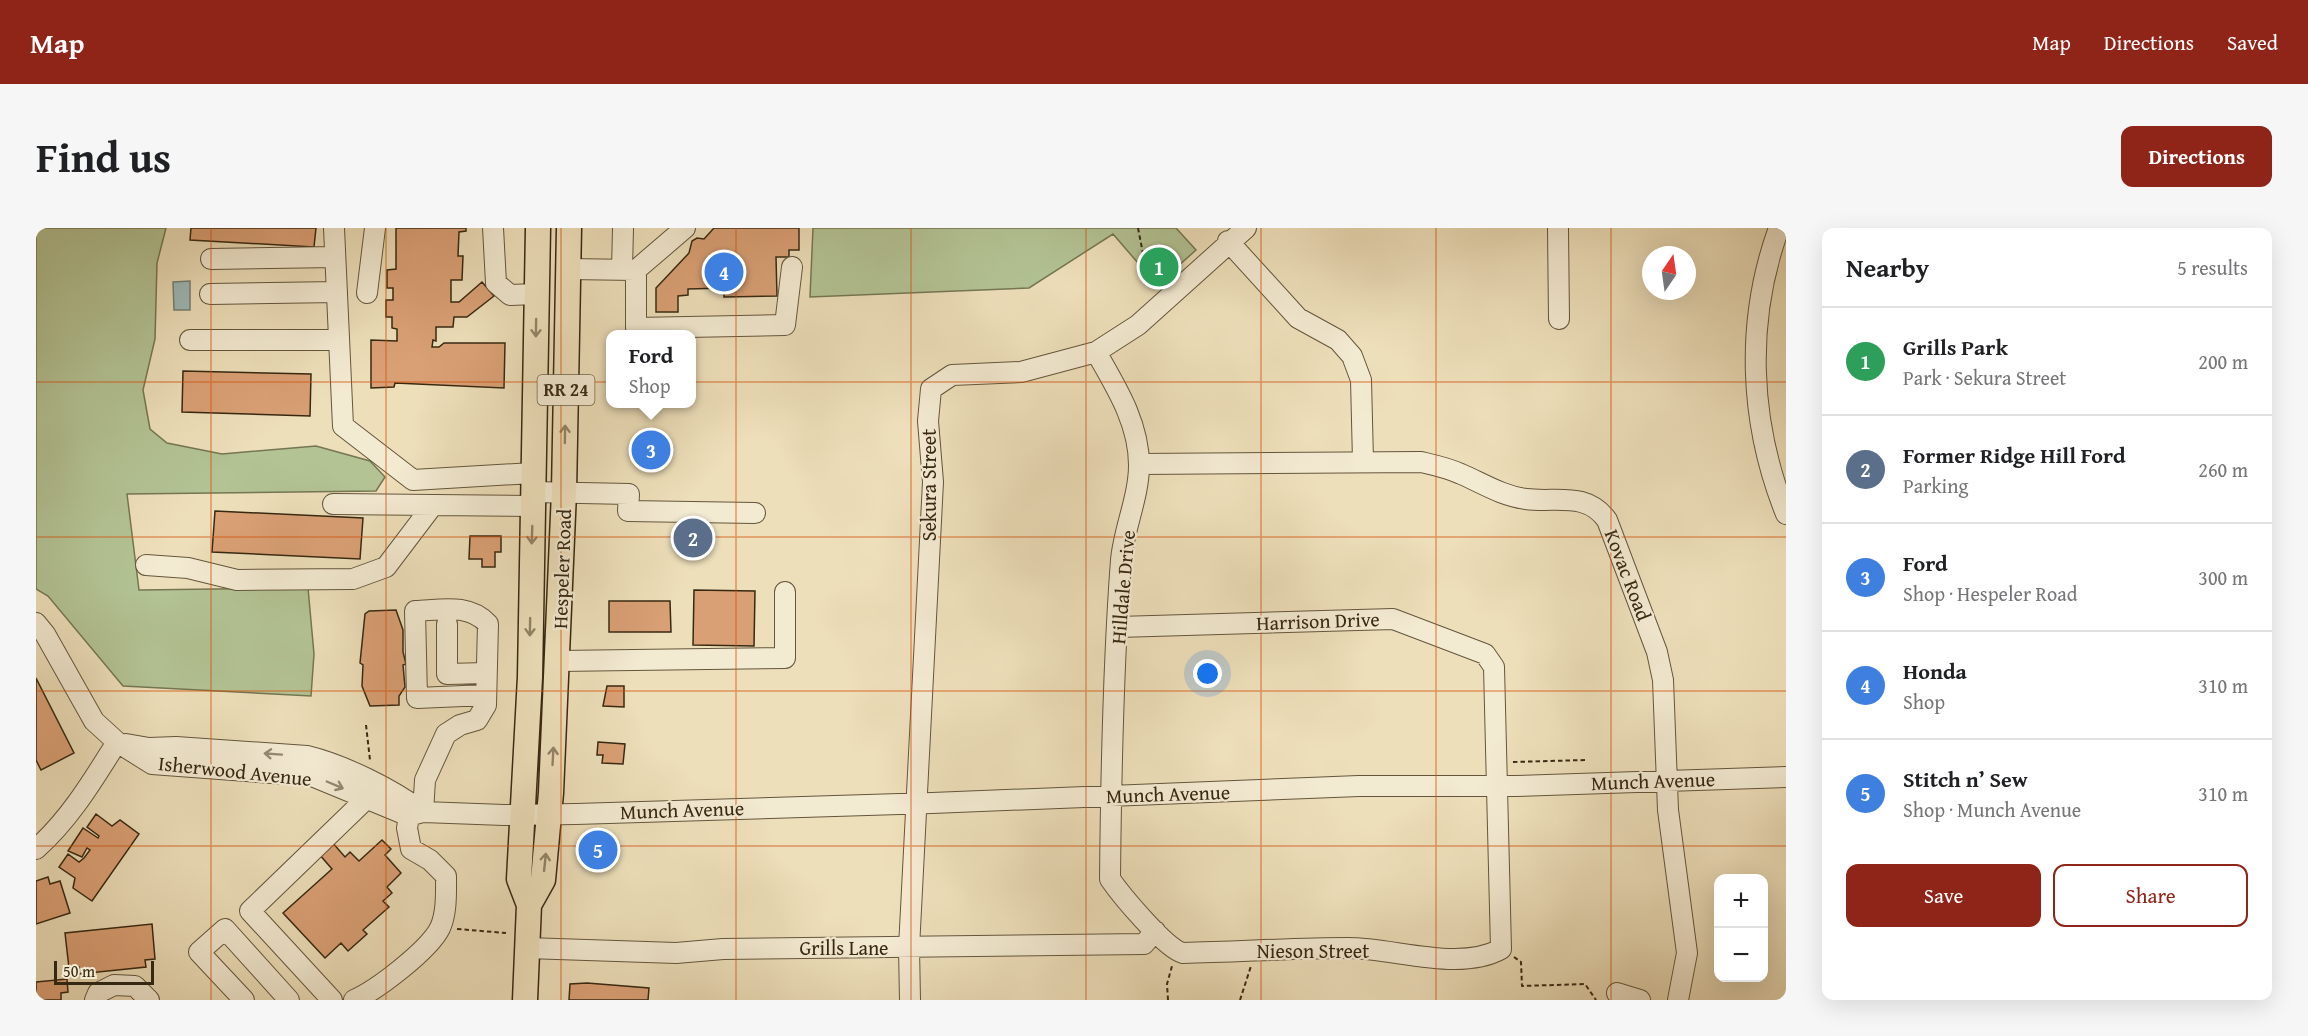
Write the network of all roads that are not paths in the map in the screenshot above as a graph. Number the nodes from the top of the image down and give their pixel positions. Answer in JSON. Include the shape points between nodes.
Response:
{"nodes":[{"id":1,"x":333,"y":228,"type":"edge"},
{"id":2,"x":375,"y":228,"type":"edge"},
{"id":3,"x":493,"y":228,"type":"edge"},
{"id":4,"x":537,"y":228,"type":"edge"},
{"id":5,"x":569,"y":228,"type":"edge"},
{"id":6,"x":623,"y":228,"type":"edge"},
{"id":7,"x":685,"y":228,"type":"edge"},
{"id":8,"x":1246,"y":228,"type":"edge"},
{"id":9,"x":1558,"y":228,"type":"edge"},
{"id":10,"x":1778,"y":228,"type":"edge"},
{"id":11,"x":1228,"y":241,"type":"junction"},
{"id":12,"x":335,"y":257,"type":"junction"},
{"id":13,"x":211,"y":259,"type":"dead end"},
{"id":14,"x":792,"y":267,"type":"dead end"},
{"id":15,"x":568,"y":269,"type":"junction"},
{"id":16,"x":629,"y":270,"type":"junction"},
{"id":17,"x":337,"y":292,"type":"junction"},
{"id":18,"x":367,"y":293,"type":"dead end"},
{"id":19,"x":210,"y":294,"type":"dead end"},
{"id":20,"x":536,"y":294,"type":"junction"},
{"id":21,"x":1559,"y":319,"type":"dead end"},
{"id":22,"x":190,"y":339,"type":"dead end"},
{"id":23,"x":339,"y":340,"type":"junction"},
{"id":24,"x":1096,"y":352,"type":"junction"},
{"id":25,"x":1363,"y":461,"type":"junction"},
{"id":26,"x":1139,"y":464,"type":"junction"},
{"id":27,"x":1778,"y":469,"type":"edge"},
{"id":28,"x":533,"y":490,"type":"junction"},
{"id":29,"x":564,"y":492,"type":"junction"},
{"id":30,"x":333,"y":504,"type":"dead end"},
{"id":31,"x":433,"y":505,"type":"junction"},
{"id":32,"x":755,"y":513,"type":"dead end"},
{"id":33,"x":1786,"y":514,"type":"edge"},
{"id":34,"x":147,"y":565,"type":"dead end"},
{"id":35,"x":785,"y":592,"type":"dead end"},
{"id":36,"x":36,"y":623,"type":"edge"},
{"id":37,"x":447,"y":624,"type":"dead end"},
{"id":38,"x":1118,"y":627,"type":"junction"},
{"id":39,"x":558,"y":661,"type":"junction"},
{"id":40,"x":486,"y":673,"type":"junction"},
{"id":41,"x":486,"y":695,"type":"junction"},
{"id":42,"x":117,"y":742,"type":"junction"},
{"id":43,"x":1786,"y":777,"type":"edge"},
{"id":44,"x":1667,"y":780,"type":"junction"},
{"id":45,"x":1498,"y":786,"type":"junction"},
{"id":46,"x":1111,"y":796,"type":"junction"},
{"id":47,"x":366,"y":799,"type":"junction"},
{"id":48,"x":917,"y":804,"type":"junction"},
{"id":49,"x":416,"y":814,"type":"junction"},
{"id":50,"x":522,"y":815,"type":"junction"},
{"id":51,"x":549,"y":815,"type":"junction"},
{"id":52,"x":36,"y":849,"type":"edge"},
{"id":53,"x":529,"y":905,"type":"junction"},
{"id":54,"x":1155,"y":930,"type":"junction"},
{"id":55,"x":527,"y":948,"type":"junction"},
{"id":56,"x":909,"y":948,"type":"junction"},
{"id":57,"x":1617,"y":993,"type":"dead end"},
{"id":58,"x":95,"y":1000,"type":"edge"},
{"id":59,"x":149,"y":1000,"type":"edge"},
{"id":60,"x":244,"y":1000,"type":"edge"},
{"id":61,"x":289,"y":1000,"type":"edge"},
{"id":62,"x":332,"y":1000,"type":"edge"},
{"id":63,"x":354,"y":1000,"type":"edge"},
{"id":64,"x":525,"y":1000,"type":"edge"},
{"id":65,"x":910,"y":1000,"type":"edge"},
{"id":66,"x":1640,"y":1000,"type":"edge"},
{"id":67,"x":1678,"y":1000,"type":"edge"}],
"edges":[{"from":1,"to":12,"type":"street"},
{"from":2,"to":18,"type":"street"},
{"from":3,"to":20,"type":"street","via":[[496,283],[510,295]]},
{"from":4,"to":20,"type":"main road","name":"Hespeler Road","number":"RR 24"},
{"from":5,"to":15,"type":"main road","name":"Hespeler Road","number":"RR 24"},
{"from":6,"to":16,"type":"street"},
{"from":7,"to":16,"type":"street"},
{"from":8,"to":11,"type":"street","name":"Sekura Street"},
{"from":9,"to":21,"type":"street"},
{"from":10,"to":27,"type":"street","via":[[1764,271],[1756,321],[1755,373],[1759,413]]},
{"from":11,"to":24,"type":"street","name":"Sekura Street","via":[[1138,325]]},
{"from":11,"to":25,"type":"street","via":[[1298,318],[1338,340],[1352,356],[1361,380]]},
{"from":12,"to":13,"type":"street"},
{"from":12,"to":17,"type":"street"},
{"from":14,"to":16,"type":"street","via":[[785,325],[636,328]]},
{"from":15,"to":16,"type":"street"},
{"from":29,"to":15,"type":"main road","name":"Hespeler Road","number":"RR 24","one_way":true},
{"from":17,"to":19,"type":"street"},
{"from":17,"to":23,"type":"street"},
{"from":20,"to":28,"type":"main road","name":"Hespeler Road","number":"RR 24","one_way":true},
{"from":22,"to":23,"type":"street"},
{"from":23,"to":28,"type":"street","via":[[343,426],[413,480]]},
{"from":24,"to":26,"type":"street","name":"Hilldale Drive","via":[[1130,413]]},
{"from":24,"to":48,"type":"street","name":"Sekura Street","via":[[1021,372],[952,375],[931,389],[928,421],[933,482]]},
{"from":25,"to":26,"type":"street","name":"Kovac Road"},
{"from":25,"to":44,"type":"street","name":"Kovac Road","via":[[1420,462],[1458,472],[1502,493],[1526,499],[1589,502],[1600,510],[1657,652],[1663,680]]},
{"from":26,"to":38,"type":"street","name":"Hilldale Drive","via":[[1122,558]]},
{"from":27,"to":33,"type":"street"},
{"from":28,"to":29,"type":"street"},
{"from":28,"to":31,"type":"street"},
{"from":28,"to":50,"type":"main road","name":"Hespeler Road","number":"RR 24","one_way":true,"via":[[530,677]]},
{"from":29,"to":32,"type":"street","via":[[629,494],[628,511]]},
{"from":29,"to":39,"type":"main road","name":"Hespeler Road","number":"RR 24"},
{"from":30,"to":31,"type":"street"},
{"from":31,"to":34,"type":"street","via":[[386,567],[352,579],[237,580],[188,568]]},
{"from":35,"to":39,"type":"street","via":[[784,658]]},
{"from":36,"to":42,"type":"street","name":"Isherwood Avenue","via":[[94,722]]},
{"from":37,"to":40,"type":"street","via":[[447,674]]},
{"from":38,"to":45,"type":"street","name":"Harrison Drive","via":[[1393,620],[1485,654],[1494,667]]},
{"from":38,"to":46,"type":"street","name":"Hilldale Drive"},
{"from":51,"to":39,"type":"main road","name":"Hespeler Road","number":"RR 24","one_way":true},
{"from":40,"to":41,"type":"street"},
{"from":40,"to":41,"type":"street","via":[[488,624],[479,615],[462,609],[415,611],[417,698]]},
{"from":41,"to":49,"type":"street","via":[[486,705],[477,720],[446,734],[425,780]]},
{"from":42,"to":47,"type":"street","name":"Isherwood Avenue","one_way":true,"via":[[152,764],[312,776]]},
{"from":49,"to":42,"type":"street","name":"Isherwood Avenue","one_way":true,"via":[[404,798],[307,756],[149,748]]},
{"from":42,"to":52,"type":"street","via":[[54,833]]},
{"from":43,"to":44,"type":"street","name":"Munch Avenue"},
{"from":44,"to":45,"type":"street","name":"Munch Avenue"},
{"from":44,"to":67,"type":"street","name":"Kovac Road","via":[[1687,953]]},
{"from":45,"to":46,"type":"street","name":"Munch Avenue","via":[[1359,786]]},
{"from":45,"to":54,"type":"street","name":"Nieson Street","via":[[1502,949],[1487,957],[1443,958],[1350,948],[1177,952]]},
{"from":46,"to":48,"type":"street","name":"Munch Avenue"},
{"from":46,"to":54,"type":"street","via":[[1110,879]]},
{"from":47,"to":49,"type":"street","name":"Isherwood Avenue"},
{"from":47,"to":62,"type":"street","via":[[250,911]]},
{"from":48,"to":51,"type":"street","name":"Munch Avenue"},
{"from":48,"to":56,"type":"street","name":"Sekura Street"},
{"from":49,"to":50,"type":"street","name":"Isherwood Avenue"},
{"from":49,"to":63,"type":"street","via":[[407,828],[411,849],[446,876],[440,928],[390,978]]},
{"from":50,"to":51,"type":"street","name":"Isherwood Avenue"},
{"from":50,"to":53,"type":"main road","name":"Hespeler Road","number":"RR 24","via":[[519,879]]},
{"from":53,"to":51,"type":"main road","name":"Hespeler Road","number":"RR 24","one_way":true,"via":[[543,880]]},
{"from":53,"to":55,"type":"main road","name":"Hespeler Road","number":"RR 24"},
{"from":54,"to":56,"type":"street","name":"Grills Lane","via":[[1144,944]]},
{"from":55,"to":56,"type":"street","name":"Grills Lane","via":[[676,953]]},
{"from":55,"to":64,"type":"main road","name":"Hespeler Road","number":"RR 24"},
{"from":56,"to":65,"type":"street","name":"Sekura Street"},
{"from":57,"to":66,"type":"street"},
{"from":58,"to":59,"type":"street","via":[[98,993],[114,985],[135,986]]},
{"from":60,"to":61,"type":"street","via":[[200,952],[225,929]]}]}
